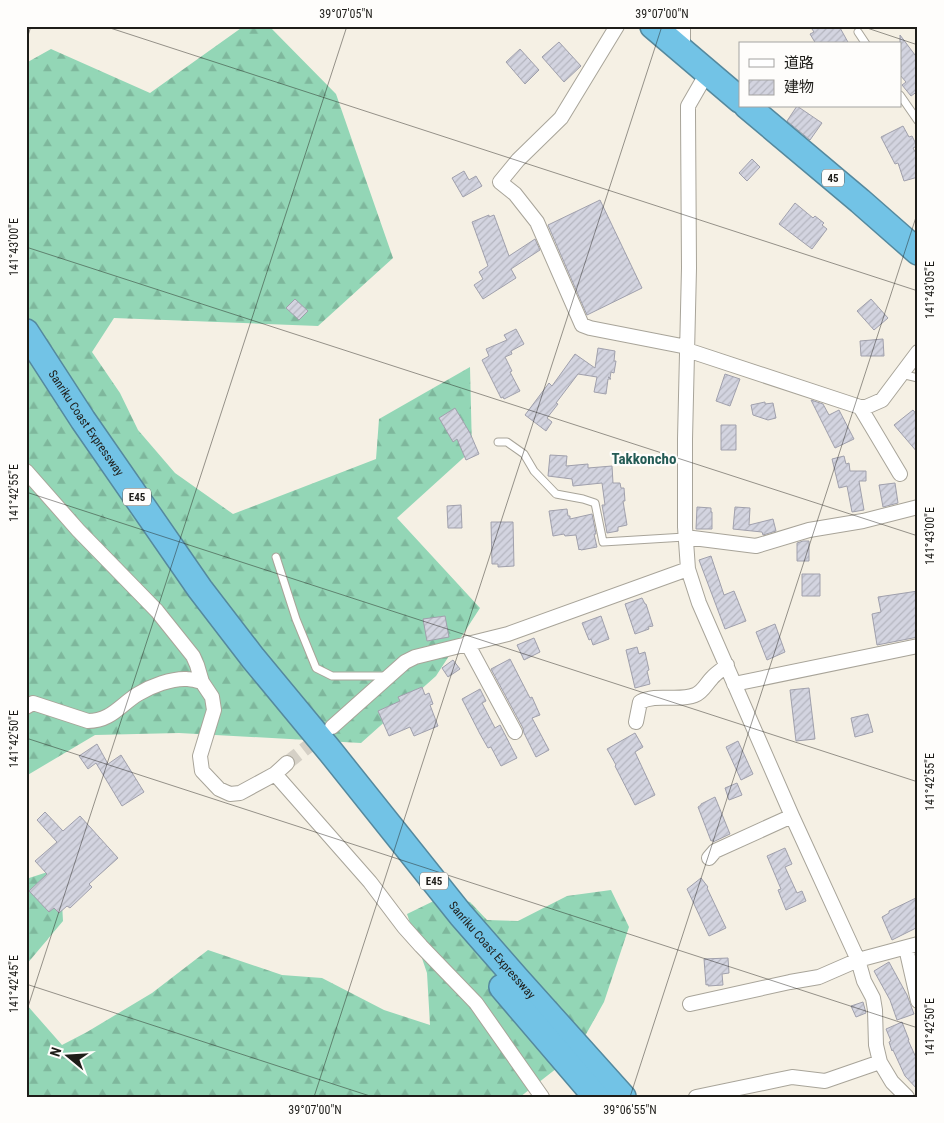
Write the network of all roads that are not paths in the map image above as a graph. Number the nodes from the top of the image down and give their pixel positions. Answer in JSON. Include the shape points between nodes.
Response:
{"nodes":[{"id":1,"x":617,"y":26,"type":"edge"},
{"id":2,"x":653,"y":26,"type":"edge"},
{"id":3,"x":683,"y":26,"type":"edge"},
{"id":4,"x":858,"y":32,"type":"dead end"},
{"id":5,"x":865,"y":42,"type":"edge"},
{"id":6,"x":683,"y":52,"type":"junction"},
{"id":7,"x":708,"y":73,"type":"junction"},
{"id":8,"x":902,"y":98,"type":"edge"},
{"id":9,"x":739,"y":99,"type":"edge"},
{"id":10,"x":749,"y":108,"type":"edge"},
{"id":11,"x":918,"y":121,"type":"edge"},
{"id":12,"x":918,"y":252,"type":"edge"},
{"id":13,"x":26,"y":332,"type":"edge"},
{"id":14,"x":687,"y":348,"type":"junction"},
{"id":15,"x":918,"y":352,"type":"edge"},
{"id":16,"x":902,"y":374,"type":"junction"},
{"id":17,"x":918,"y":378,"type":"edge"},
{"id":18,"x":866,"y":406,"type":"junction"},
{"id":19,"x":498,"y":442,"type":"dead end"},
{"id":20,"x":26,"y":471,"type":"edge"},
{"id":21,"x":900,"y":474,"type":"dead end"},
{"id":22,"x":918,"y":507,"type":"edge"},
{"id":23,"x":685,"y":537,"type":"junction"},
{"id":24,"x":276,"y":557,"type":"dead end"},
{"id":25,"x":688,"y":569,"type":"junction"},
{"id":26,"x":467,"y":644,"type":"junction"},
{"id":27,"x":918,"y":646,"type":"edge"},
{"id":28,"x":253,"y":658,"type":"junction"},
{"id":29,"x":727,"y":665,"type":"junction"},
{"id":30,"x":389,"y":676,"type":"junction"},
{"id":31,"x":202,"y":682,"type":"junction"},
{"id":32,"x":734,"y":684,"type":"junction"},
{"id":33,"x":26,"y":706,"type":"edge"},
{"id":34,"x":636,"y":722,"type":"dead end"},
{"id":35,"x":332,"y":727,"type":"tunnel mouth"},
{"id":36,"x":515,"y":732,"type":"dead end"},
{"id":37,"x":287,"y":763,"type":"tunnel mouth"},
{"id":38,"x":275,"y":774,"type":"junction"},
{"id":39,"x":792,"y":816,"type":"junction"},
{"id":40,"x":709,"y":858,"type":"dead end"},
{"id":41,"x":912,"y":946,"type":"edge"},
{"id":42,"x":858,"y":960,"type":"junction"},
{"id":43,"x":918,"y":1001,"type":"edge"},
{"id":44,"x":690,"y":1004,"type":"dead end"},
{"id":45,"x":880,"y":1062,"type":"junction"},
{"id":46,"x":542,"y":1097,"type":"edge"},
{"id":47,"x":596,"y":1097,"type":"edge"},
{"id":48,"x":623,"y":1097,"type":"edge"},
{"id":49,"x":696,"y":1097,"type":"edge"},
{"id":50,"x":907,"y":1097,"type":"edge"}],
"edges":[{"from":1,"to":14,"type":"street","via":[[559,120],[500,182],[515,194],[537,222],[582,325]]},
{"from":2,"to":6,"type":"highway"},
{"from":3,"to":6,"type":"street"},
{"from":4,"to":5,"type":"lane"},
{"from":6,"to":7,"type":"highway"},
{"from":7,"to":9,"type":"highway"},
{"from":7,"to":14,"type":"street","via":[[688,106]]},
{"from":8,"to":11,"type":"lane"},
{"from":10,"to":12,"type":"highway","number":"45"},
{"from":13,"to":28,"type":"highway","name":"Sanriku Coast Expressway","number":"E45","via":[[200,589]]},
{"from":14,"to":18,"type":"street"},
{"from":14,"to":23,"type":"street"},
{"from":15,"to":16,"type":"street"},
{"from":16,"to":17,"type":"lane"},
{"from":16,"to":18,"type":"street","via":[[882,400]]},
{"from":18,"to":21,"type":"street"},
{"from":19,"to":23,"type":"lane","via":[[507,442],[524,454],[534,471],[556,494],[595,503],[603,542]]},
{"from":20,"to":31,"type":"street","via":[[157,611],[193,656]]},
{"from":22,"to":23,"type":"street","via":[[809,530],[756,546]]},
{"from":23,"to":25,"type":"street"},
{"from":24,"to":30,"type":"lane","via":[[316,668],[332,676]]},
{"from":25,"to":26,"type":"street","via":[[508,634]]},
{"from":25,"to":29,"type":"street","via":[[699,603]]},
{"from":26,"to":30,"type":"street","via":[[415,656]]},
{"from":26,"to":36,"type":"street"},
{"from":27,"to":32,"type":"street"},
{"from":28,"to":47,"type":"highway","name":"Sanriku Coast Expressway","number":"E45","via":[[357,806],[506,992]]},
{"from":28,"to":48,"type":"highway","name":"Sanriku Coast Expressway","number":"E45","via":[[461,915]]},
{"from":29,"to":32,"type":"street"},
{"from":29,"to":34,"type":"street","via":[[695,695],[640,702]]},
{"from":30,"to":35,"type":"street"},
{"from":31,"to":33,"type":"street","via":[[186,679],[162,683],[138,694],[109,717],[97,721],[33,703]]},
{"from":31,"to":38,"type":"street","via":[[212,697],[214,710],[200,756],[202,771],[219,789],[230,794]]},
{"from":32,"to":39,"type":"street"},
{"from":37,"to":38,"type":"street"},
{"from":38,"to":46,"type":"street","via":[[370,882],[404,927],[476,1003]]},
{"from":39,"to":40,"type":"street","via":[[715,851]]},
{"from":39,"to":42,"type":"street"},
{"from":41,"to":42,"type":"street"},
{"from":41,"to":43,"type":"street"},
{"from":42,"to":44,"type":"street","via":[[818,977]]},
{"from":42,"to":45,"type":"street","via":[[873,998]]},
{"from":45,"to":49,"type":"street","via":[[825,1082],[792,1077]]},
{"from":45,"to":50,"type":"street","via":[[892,1082]]}]}
